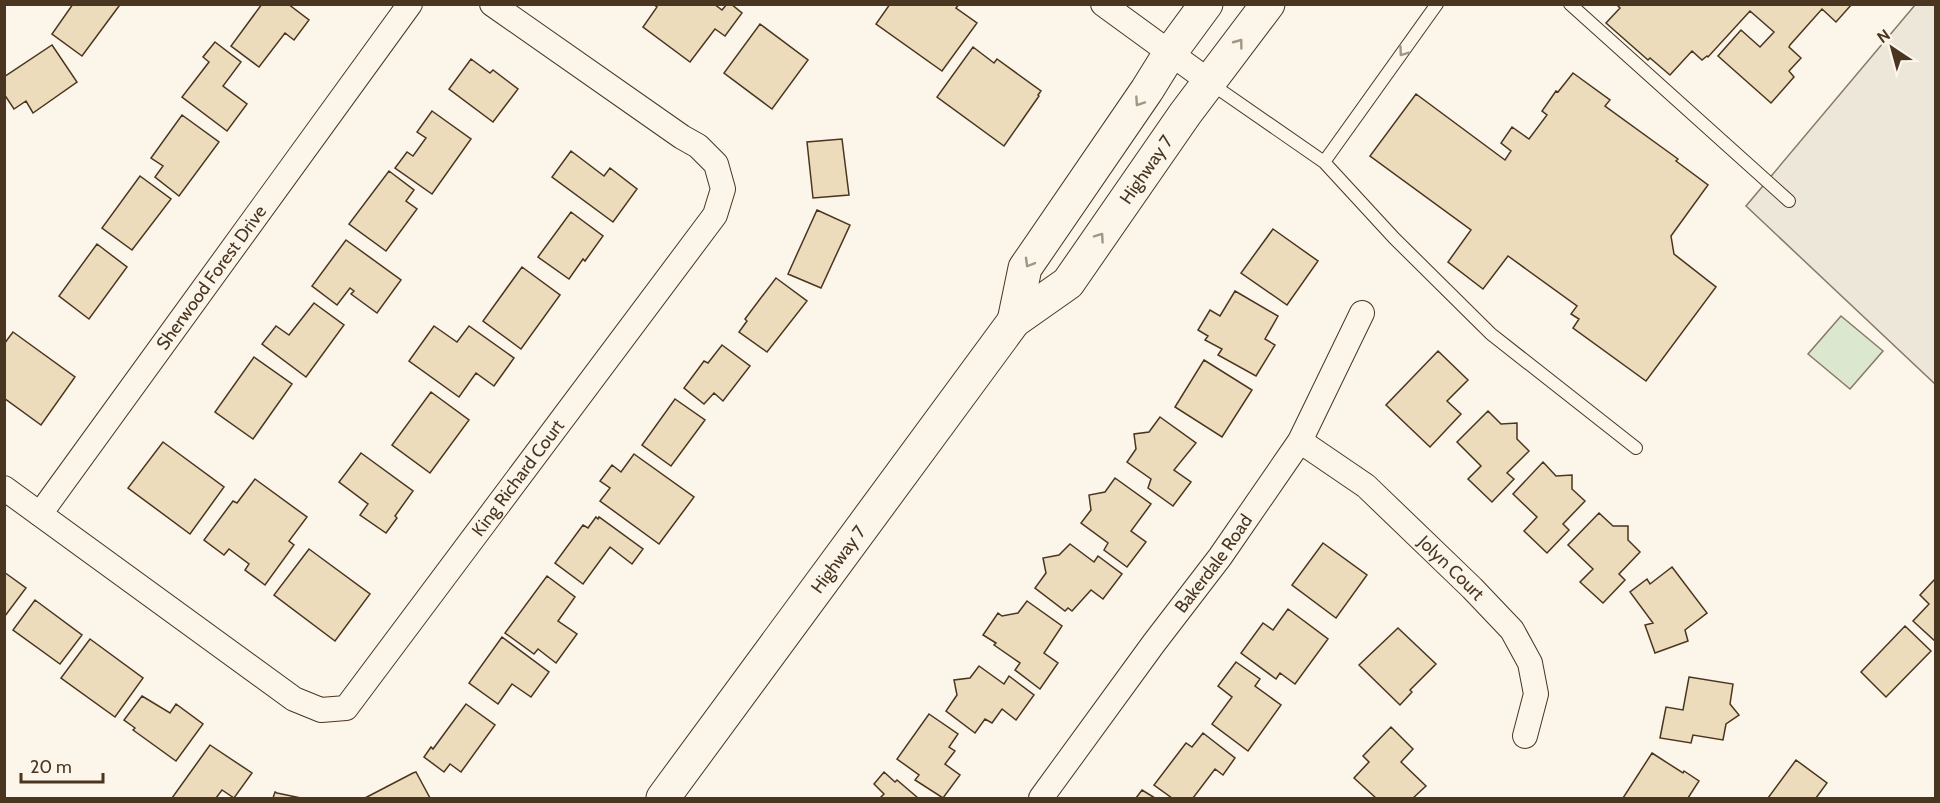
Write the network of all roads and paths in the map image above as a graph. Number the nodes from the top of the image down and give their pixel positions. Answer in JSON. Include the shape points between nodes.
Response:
{"nodes":[{"id":1,"x":410,"y":4,"type":"edge"},
{"id":2,"x":492,"y":4,"type":"edge"},
{"id":3,"x":1103,"y":4,"type":"edge"},
{"id":4,"x":1206,"y":4,"type":"edge"},
{"id":5,"x":1268,"y":4,"type":"edge"},
{"id":6,"x":1437,"y":4,"type":"edge"},
{"id":7,"x":1570,"y":4,"type":"edge"},
{"id":8,"x":1170,"y":53,"type":"junction"},
{"id":9,"x":1210,"y":82,"type":"junction"},
{"id":10,"x":1324,"y":162,"type":"junction"},
{"id":11,"x":1789,"y":201,"type":"dead end"},
{"id":12,"x":1362,"y":313,"type":"dead end"},
{"id":13,"x":1014,"y":321,"type":"junction"},
{"id":14,"x":1300,"y":441,"type":"junction"},
{"id":15,"x":1636,"y":448,"type":"dead end"},
{"id":16,"x":4,"y":488,"type":"edge"},
{"id":17,"x":40,"y":514,"type":"junction"},
{"id":18,"x":1525,"y":736,"type":"dead end"},
{"id":19,"x":663,"y":798,"type":"edge"},
{"id":20,"x":1041,"y":798,"type":"edge"}],
"edges":[{"from":1,"to":17,"type":"street","name":"Sherwood Forest Drive"},
{"from":2,"to":17,"type":"street","name":"King Richard Court","via":[[698,147],[716,164],[723,189],[715,214],[346,708],[321,710],[294,699]]},
{"from":3,"to":8,"type":"street"},
{"from":4,"to":8,"type":"main road","name":"Highway 7"},
{"from":9,"to":5,"type":"main road","name":"Highway 7","one_way":true},
{"from":6,"to":10,"type":"lane","one_way":true},
{"from":7,"to":11,"type":"lane"},
{"from":8,"to":9,"type":"street"},
{"from":8,"to":13,"type":"main road","name":"Highway 7","one_way":true,"via":[[1025,268]]},
{"from":9,"to":10,"type":"lane"},
{"from":13,"to":9,"type":"main road","name":"Highway 7","one_way":true,"via":[[1068,283]]},
{"from":10,"to":15,"type":"lane","via":[[1491,334]]},
{"from":12,"to":14,"type":"street","name":"Bakerdale Road"},
{"from":13,"to":19,"type":"main road","name":"Highway 7"},
{"from":14,"to":18,"type":"street","name":"Jolyn Court","via":[[1366,486],[1512,630],[1530,663],[1536,694]]},
{"from":14,"to":20,"type":"street","name":"Bakerdale Road","via":[[1220,557]]},
{"from":16,"to":17,"type":"street"}]}
